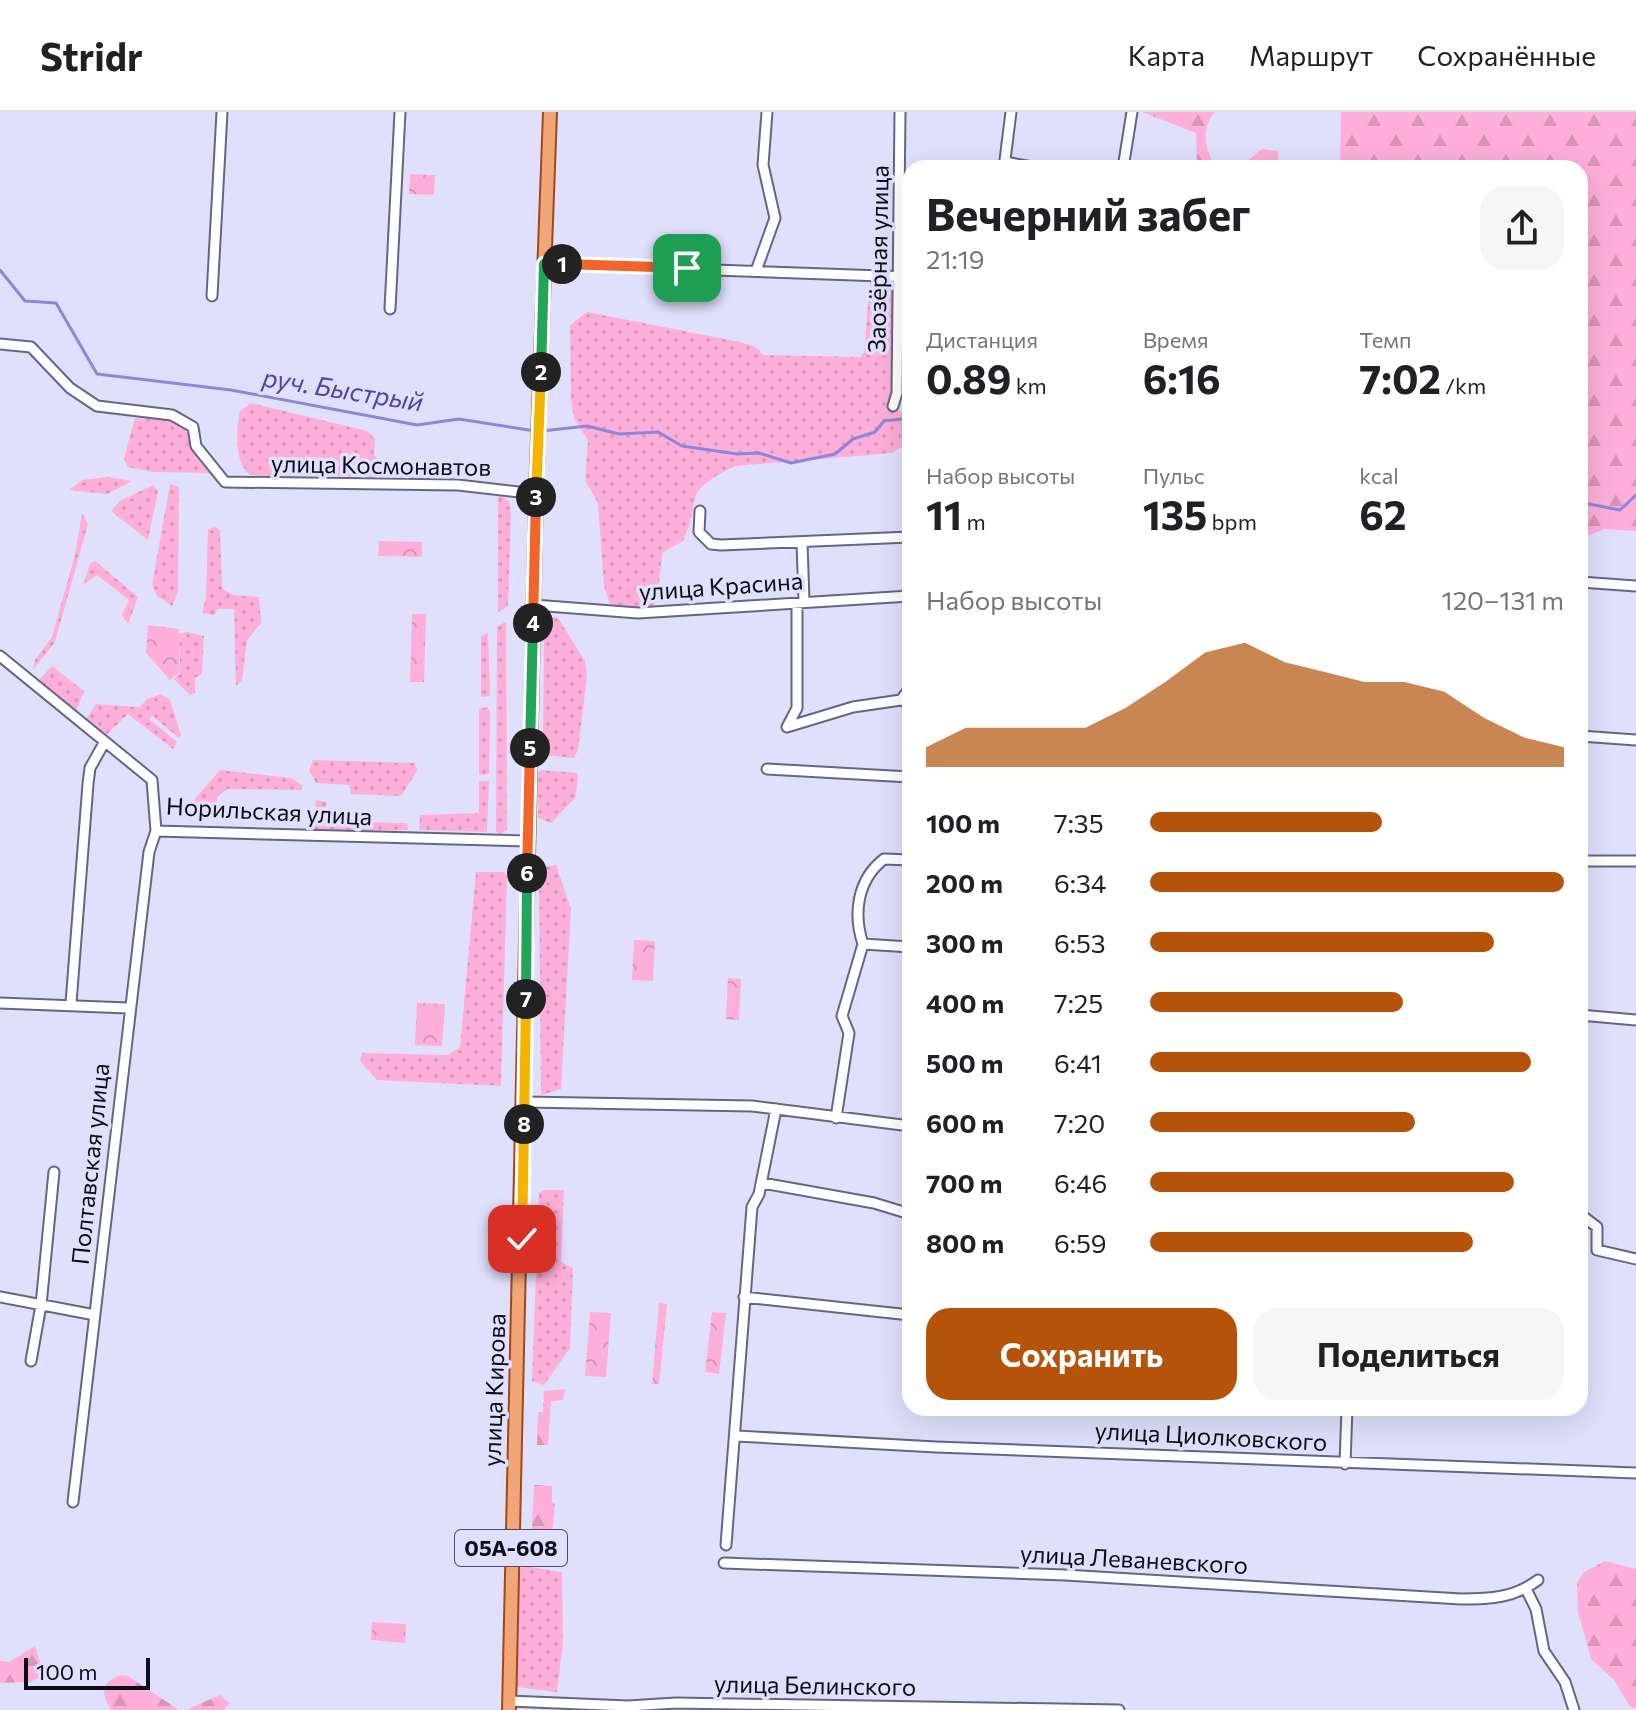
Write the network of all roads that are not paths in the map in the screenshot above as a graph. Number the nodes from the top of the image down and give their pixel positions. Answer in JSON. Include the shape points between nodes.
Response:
{"nodes":[{"id":1,"x":222,"y":112,"type":"edge"},
{"id":2,"x":400,"y":112,"type":"edge"},
{"id":3,"x":550,"y":112,"type":"edge"},
{"id":4,"x":767,"y":112,"type":"edge"},
{"id":5,"x":900,"y":112,"type":"edge"},
{"id":6,"x":1011,"y":112,"type":"edge"},
{"id":7,"x":1132,"y":112,"type":"edge"},
{"id":8,"x":1005,"y":160,"type":"edge"},
{"id":9,"x":1124,"y":160,"type":"edge"},
{"id":10,"x":902,"y":178,"type":"edge"},
{"id":11,"x":544,"y":264,"type":"junction"},
{"id":12,"x":756,"y":271,"type":"junction"},
{"id":13,"x":902,"y":276,"type":"edge"},
{"id":14,"x":212,"y":296,"type":"dead end"},
{"id":15,"x":390,"y":309,"type":"dead end"},
{"id":16,"x":902,"y":320,"type":"edge"},
{"id":17,"x":0,"y":344,"type":"edge"},
{"id":18,"x":893,"y":406,"type":"dead end"},
{"id":19,"x":536,"y":494,"type":"junction"},
{"id":20,"x":700,"y":511,"type":"dead end"},
{"id":21,"x":902,"y":537,"type":"edge"},
{"id":22,"x":802,"y":542,"type":"junction"},
{"id":23,"x":1588,"y":583,"type":"edge"},
{"id":24,"x":1636,"y":586,"type":"edge"},
{"id":25,"x":902,"y":597,"type":"edge"},
{"id":26,"x":800,"y":603,"type":"junction"},
{"id":27,"x":534,"y":605,"type":"junction"},
{"id":28,"x":0,"y":656,"type":"edge"},
{"id":29,"x":902,"y":702,"type":"edge"},
{"id":30,"x":1588,"y":737,"type":"edge"},
{"id":31,"x":1636,"y":740,"type":"edge"},
{"id":32,"x":104,"y":743,"type":"junction"},
{"id":33,"x":767,"y":769,"type":"dead end"},
{"id":34,"x":902,"y":777,"type":"edge"},
{"id":35,"x":156,"y":831,"type":"junction"},
{"id":36,"x":528,"y":841,"type":"junction"},
{"id":37,"x":902,"y":860,"type":"edge"},
{"id":38,"x":1588,"y":861,"type":"edge"},
{"id":39,"x":1636,"y":861,"type":"edge"},
{"id":40,"x":863,"y":944,"type":"junction"},
{"id":41,"x":902,"y":946,"type":"edge"},
{"id":42,"x":0,"y":1003,"type":"edge"},
{"id":43,"x":71,"y":1003,"type":"junction"},
{"id":44,"x":128,"y":1008,"type":"junction"},
{"id":45,"x":1588,"y":1016,"type":"edge"},
{"id":46,"x":1636,"y":1020,"type":"edge"},
{"id":47,"x":525,"y":1102,"type":"junction"},
{"id":48,"x":776,"y":1109,"type":"junction"},
{"id":49,"x":836,"y":1118,"type":"junction"},
{"id":50,"x":902,"y":1125,"type":"edge"},
{"id":51,"x":54,"y":1172,"type":"dead end"},
{"id":52,"x":762,"y":1183,"type":"junction"},
{"id":53,"x":902,"y":1212,"type":"edge"},
{"id":54,"x":1588,"y":1220,"type":"edge"},
{"id":55,"x":1636,"y":1259,"type":"edge"},
{"id":56,"x":0,"y":1297,"type":"edge"},
{"id":57,"x":744,"y":1297,"type":"junction"},
{"id":58,"x":41,"y":1305,"type":"junction"},
{"id":59,"x":902,"y":1314,"type":"edge"},
{"id":60,"x":95,"y":1315,"type":"junction"},
{"id":61,"x":31,"y":1361,"type":"dead end"},
{"id":62,"x":1347,"y":1416,"type":"edge"},
{"id":63,"x":737,"y":1436,"type":"junction"},
{"id":64,"x":1345,"y":1464,"type":"junction"},
{"id":65,"x":1636,"y":1473,"type":"edge"},
{"id":66,"x":73,"y":1502,"type":"dead end"},
{"id":67,"x":726,"y":1545,"type":"dead end"},
{"id":68,"x":724,"y":1563,"type":"dead end"},
{"id":69,"x":1538,"y":1580,"type":"dead end"},
{"id":70,"x":1526,"y":1589,"type":"junction"},
{"id":71,"x":509,"y":1705,"type":"edge"},
{"id":72,"x":1119,"y":1710,"type":"edge"},
{"id":73,"x":1574,"y":1710,"type":"edge"}],
"edges":[{"from":1,"to":14,"type":"street"},
{"from":2,"to":15,"type":"street"},
{"from":3,"to":11,"type":"main road","name":"улица Кирова","number":"05А-608"},
{"from":4,"to":12,"type":"street","via":[[763,165],[775,218]]},
{"from":5,"to":10,"type":"street","name":"Заозёрная улица"},
{"from":6,"to":8,"type":"street"},
{"from":7,"to":9,"type":"street"},
{"from":11,"to":12,"type":"street"},
{"from":11,"to":19,"type":"main road","name":"улица Кирова","number":"05А-608"},
{"from":12,"to":13,"type":"street"},
{"from":16,"to":18,"type":"street","name":"Заозёрная улица"},
{"from":17,"to":19,"type":"street","name":"улица Космонавтов","via":[[31,347],[70,388],[97,406],[172,415],[193,427],[196,446],[225,482],[458,485]]},
{"from":19,"to":27,"type":"main road","name":"улица Кирова","number":"05А-608"},
{"from":20,"to":22,"type":"street","via":[[699,532],[711,544]]},
{"from":21,"to":22,"type":"street"},
{"from":22,"to":26,"type":"street"},
{"from":23,"to":24,"type":"street"},
{"from":25,"to":26,"type":"street","name":"улица Красина"},
{"from":26,"to":27,"type":"street","name":"улица Красина","via":[[638,613]]},
{"from":26,"to":29,"type":"street","via":[[797,708],[787,727],[853,707]]},
{"from":27,"to":36,"type":"main road","name":"улица Кирова","number":"05А-608"},
{"from":28,"to":32,"type":"street","name":"Норильская улица"},
{"from":30,"to":31,"type":"street"},
{"from":32,"to":35,"type":"street","name":"Норильская улица","via":[[152,780]]},
{"from":32,"to":43,"type":"street","via":[[90,768]]},
{"from":33,"to":34,"type":"street"},
{"from":35,"to":36,"type":"street","name":"Норильская улица"},
{"from":35,"to":44,"type":"street","name":"Полтавская улица"},
{"from":36,"to":47,"type":"main road","name":"улица Кирова","number":"05А-608"},
{"from":37,"to":40,"type":"street","via":[[884,859],[858,901]]},
{"from":38,"to":39,"type":"street"},
{"from":40,"to":41,"type":"street"},
{"from":40,"to":49,"type":"street","via":[[842,1016],[849,1033]]},
{"from":42,"to":43,"type":"street"},
{"from":43,"to":44,"type":"street"},
{"from":44,"to":60,"type":"street","name":"Полтавская улица"},
{"from":45,"to":46,"type":"street"},
{"from":47,"to":48,"type":"street"},
{"from":47,"to":71,"type":"main road","name":"улица Кирова","number":"05А-608"},
{"from":48,"to":49,"type":"street"},
{"from":48,"to":52,"type":"street"},
{"from":49,"to":50,"type":"street"},
{"from":51,"to":58,"type":"street"},
{"from":52,"to":53,"type":"street"},
{"from":52,"to":57,"type":"street","via":[[752,1207]]},
{"from":54,"to":55,"type":"street","via":[[1597,1227],[1597,1250]]},
{"from":56,"to":58,"type":"street"},
{"from":57,"to":59,"type":"street"},
{"from":57,"to":63,"type":"street"},
{"from":58,"to":60,"type":"street"},
{"from":58,"to":61,"type":"street"},
{"from":60,"to":66,"type":"street","name":"Полтавская улица"},
{"from":62,"to":64,"type":"street"},
{"from":63,"to":64,"type":"street","name":"улица Циолковского"},
{"from":63,"to":67,"type":"street"},
{"from":64,"to":65,"type":"street","name":"улица Циолковского"},
{"from":68,"to":70,"type":"street","name":"улица Леваневского","via":[[1065,1575],[1461,1599],[1499,1598]]},
{"from":69,"to":70,"type":"street","name":"улица Леваневского"},
{"from":70,"to":73,"type":"street","via":[[1536,1609],[1544,1651],[1565,1682]]},
{"from":71,"to":72,"type":"street","name":"улица Белинского"}]}
